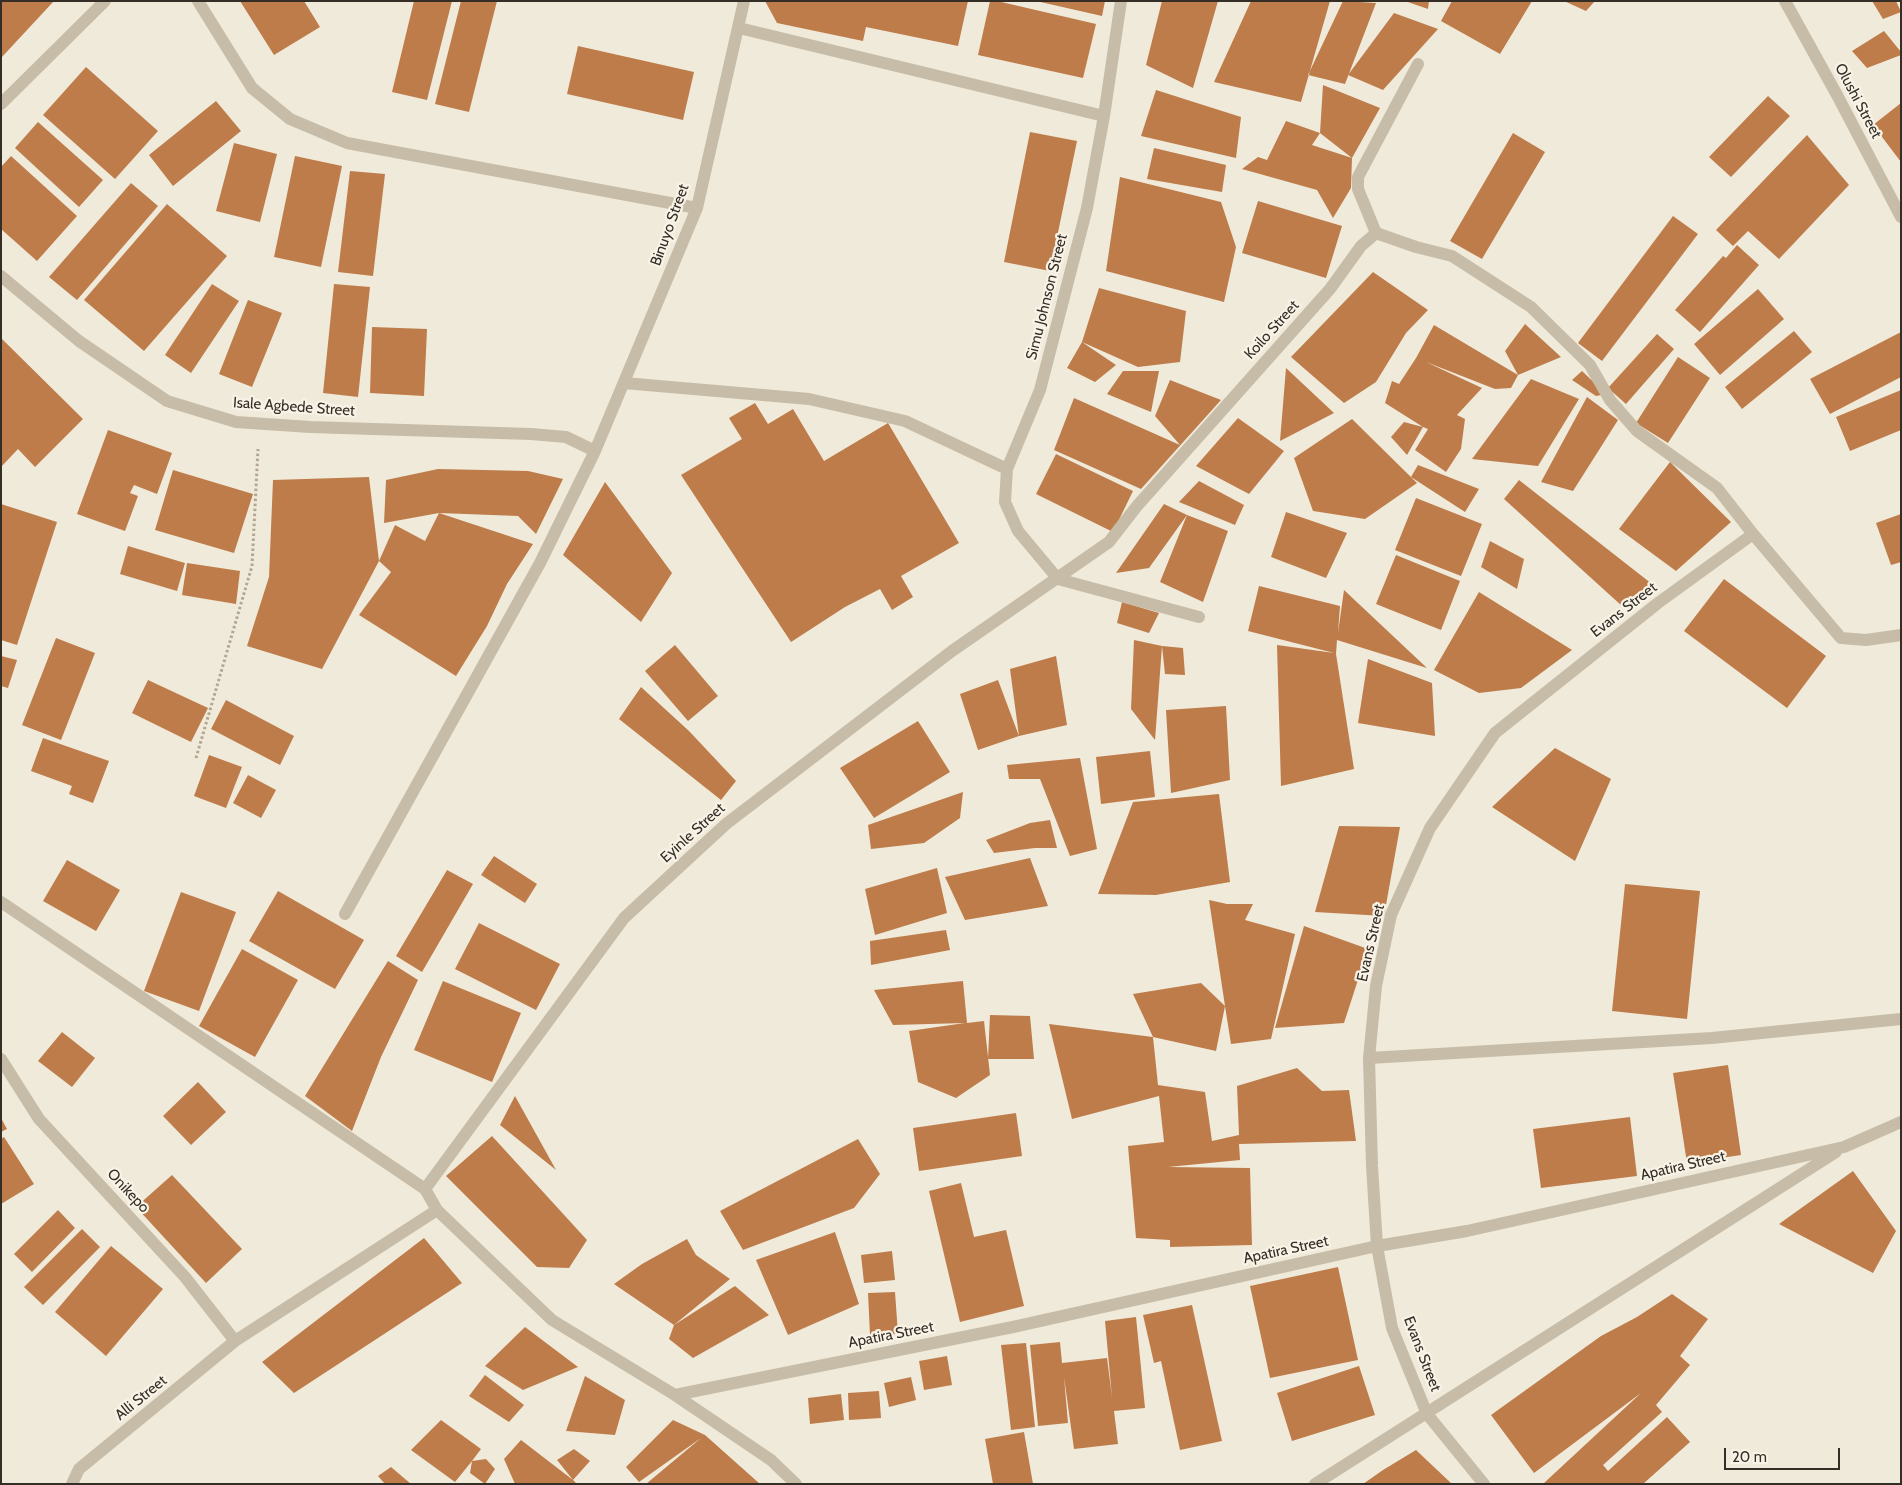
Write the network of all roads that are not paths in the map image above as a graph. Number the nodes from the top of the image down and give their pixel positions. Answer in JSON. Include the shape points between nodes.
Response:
{"nodes":[{"id":1,"x":104,"y":1,"type":"edge"},
{"id":2,"x":198,"y":1,"type":"edge"},
{"id":3,"x":744,"y":1,"type":"edge"},
{"id":4,"x":1121,"y":1,"type":"edge"},
{"id":5,"x":1784,"y":1,"type":"edge"},
{"id":6,"x":739,"y":28,"type":"junction"},
{"id":7,"x":1418,"y":64,"type":"dead end"},
{"id":8,"x":1,"y":104,"type":"edge"},
{"id":9,"x":1104,"y":116,"type":"junction"},
{"id":10,"x":697,"y":208,"type":"junction"},
{"id":11,"x":1901,"y":217,"type":"edge"},
{"id":12,"x":1376,"y":233,"type":"junction"},
{"id":13,"x":1,"y":276,"type":"edge"},
{"id":14,"x":624,"y":383,"type":"junction"},
{"id":15,"x":595,"y":451,"type":"junction"},
{"id":16,"x":1007,"y":469,"type":"junction"},
{"id":17,"x":1753,"y":534,"type":"junction"},
{"id":18,"x":1058,"y":579,"type":"junction"},
{"id":19,"x":1199,"y":617,"type":"dead end"},
{"id":20,"x":1901,"y":635,"type":"edge"},
{"id":21,"x":1,"y":902,"type":"edge"},
{"id":22,"x":345,"y":914,"type":"dead end"},
{"id":23,"x":1901,"y":1019,"type":"edge"},
{"id":24,"x":1369,"y":1058,"type":"junction"},
{"id":25,"x":1,"y":1059,"type":"edge"},
{"id":26,"x":1901,"y":1122,"type":"edge"},
{"id":27,"x":1844,"y":1147,"type":"junction"},
{"id":28,"x":425,"y":1189,"type":"junction"},
{"id":29,"x":437,"y":1210,"type":"junction"},
{"id":30,"x":1377,"y":1246,"type":"junction"},
{"id":31,"x":235,"y":1341,"type":"junction"},
{"id":32,"x":675,"y":1395,"type":"junction"},
{"id":33,"x":1427,"y":1414,"type":"junction"},
{"id":34,"x":72,"y":1484,"type":"edge"},
{"id":35,"x":796,"y":1484,"type":"edge"},
{"id":36,"x":1315,"y":1484,"type":"edge"},
{"id":37,"x":1484,"y":1484,"type":"edge"}],
"edges":[{"from":1,"to":8,"type":"street"},
{"from":2,"to":10,"type":"street","via":[[252,88],[290,119],[347,143]]},
{"from":3,"to":6,"type":"street","name":"Binuyo Street"},
{"from":4,"to":9,"type":"street","name":"Simu Johnson Street"},
{"from":5,"to":11,"type":"street","name":"Olushi Street"},
{"from":6,"to":9,"type":"street"},
{"from":6,"to":10,"type":"street","name":"Binuyo Street"},
{"from":7,"to":12,"type":"street","via":[[1358,177],[1358,189]]},
{"from":9,"to":16,"type":"street","name":"Simu Johnson Street","via":[[1087,208],[1040,390]]},
{"from":10,"to":14,"type":"street","name":"Binuyo Street"},
{"from":12,"to":17,"type":"street","via":[[1416,248],[1452,256],[1531,307],[1590,365],[1610,400],[1637,431],[1717,488]]},
{"from":12,"to":18,"type":"street","name":"Koilo Street","via":[[1361,246],[1330,289],[1137,506],[1109,542]]},
{"from":13,"to":15,"type":"street","name":"Isale Agbede Street","via":[[79,341],[166,401],[236,422],[531,434],[566,437]]},
{"from":14,"to":15,"type":"street","name":"Binuyo Street"},
{"from":14,"to":16,"type":"street","via":[[809,398],[905,421]]},
{"from":15,"to":22,"type":"street","name":"Binuyo Street","via":[[540,563]]},
{"from":16,"to":18,"type":"street","name":"Simu Johnson Street","via":[[1005,502],[1018,531]]},
{"from":17,"to":20,"type":"street","via":[[1841,638],[1866,640]]},
{"from":17,"to":24,"type":"street","name":"Evans Street","via":[[1658,603],[1495,733],[1430,828],[1391,915],[1376,986]]},
{"from":18,"to":19,"type":"street"},
{"from":18,"to":28,"type":"street","name":"Eyinle Street","via":[[952,651],[726,824],[624,918]]},
{"from":21,"to":28,"type":"street"},
{"from":23,"to":24,"type":"street","via":[[1712,1038]]},
{"from":24,"to":30,"type":"street","name":"Evans Street"},
{"from":25,"to":31,"type":"street","name":"Onikepo","via":[[39,1120],[186,1277]]},
{"from":26,"to":27,"type":"street","name":"Apatira Street"},
{"from":27,"to":30,"type":"street","name":"Apatira Street","via":[[1467,1231]]},
{"from":27,"to":33,"type":"street"},
{"from":28,"to":29,"type":"street"},
{"from":29,"to":31,"type":"street","name":"Alli Street"},
{"from":29,"to":32,"type":"street","via":[[552,1320]]},
{"from":30,"to":32,"type":"street","name":"Apatira Street","via":[[1013,1327]]},
{"from":30,"to":33,"type":"street","name":"Evans Street","via":[[1392,1328]]},
{"from":31,"to":34,"type":"street","name":"Alli Street","via":[[80,1470]]},
{"from":32,"to":35,"type":"street","via":[[771,1460]]},
{"from":33,"to":36,"type":"street"},
{"from":33,"to":37,"type":"street","name":"Evans Street"}]}
